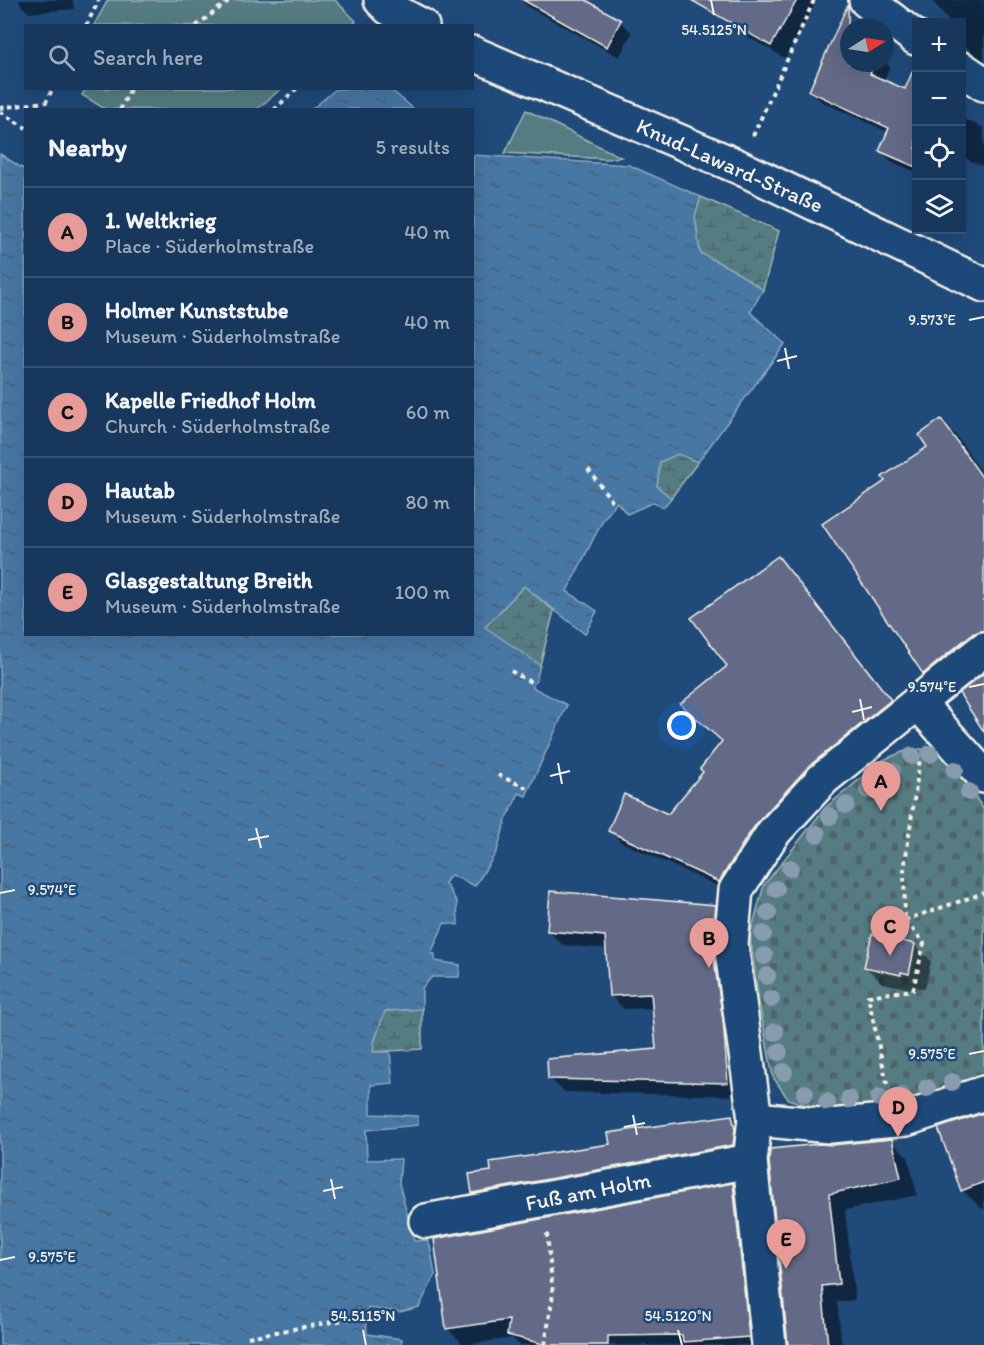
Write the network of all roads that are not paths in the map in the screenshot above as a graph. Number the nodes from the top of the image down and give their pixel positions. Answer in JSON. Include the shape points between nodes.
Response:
{"nodes":[{"id":1,"x":381,"y":0,"type":"edge"},
{"id":2,"x":866,"y":0,"type":"edge"},
{"id":3,"x":418,"y":24,"type":"edge"},
{"id":4,"x":912,"y":35,"type":"edge"},
{"id":5,"x":474,"y":54,"type":"edge"},
{"id":6,"x":966,"y":72,"type":"edge"},
{"id":7,"x":984,"y":84,"type":"edge"},
{"id":8,"x":984,"y":285,"type":"edge"},
{"id":9,"x":984,"y":649,"type":"edge"},
{"id":10,"x":918,"y":703,"type":"junction"},
{"id":11,"x":984,"y":776,"type":"edge"},
{"id":12,"x":984,"y":1093,"type":"edge"},
{"id":13,"x":755,"y":1119,"type":"junction"},
{"id":14,"x":750,"y":1161,"type":"junction"},
{"id":15,"x":426,"y":1221,"type":"dead end"},
{"id":16,"x":769,"y":1345,"type":"edge"}],
"edges":[{"from":1,"to":3,"type":"street"},
{"from":2,"to":4,"type":"street"},
{"from":5,"to":8,"type":"street","name":"Knud-Laward-Straße","via":[[739,167]]},
{"from":6,"to":7,"type":"street"},
{"from":9,"to":10,"type":"street"},
{"from":10,"to":11,"type":"street"},
{"from":10,"to":13,"type":"street","via":[[823,779],[773,833],[736,890],[731,944]]},
{"from":12,"to":13,"type":"street","via":[[906,1119],[830,1126]]},
{"from":13,"to":14,"type":"street"},
{"from":14,"to":15,"type":"street","name":"Fuß am Holm"},
{"from":14,"to":16,"type":"street"}]}
